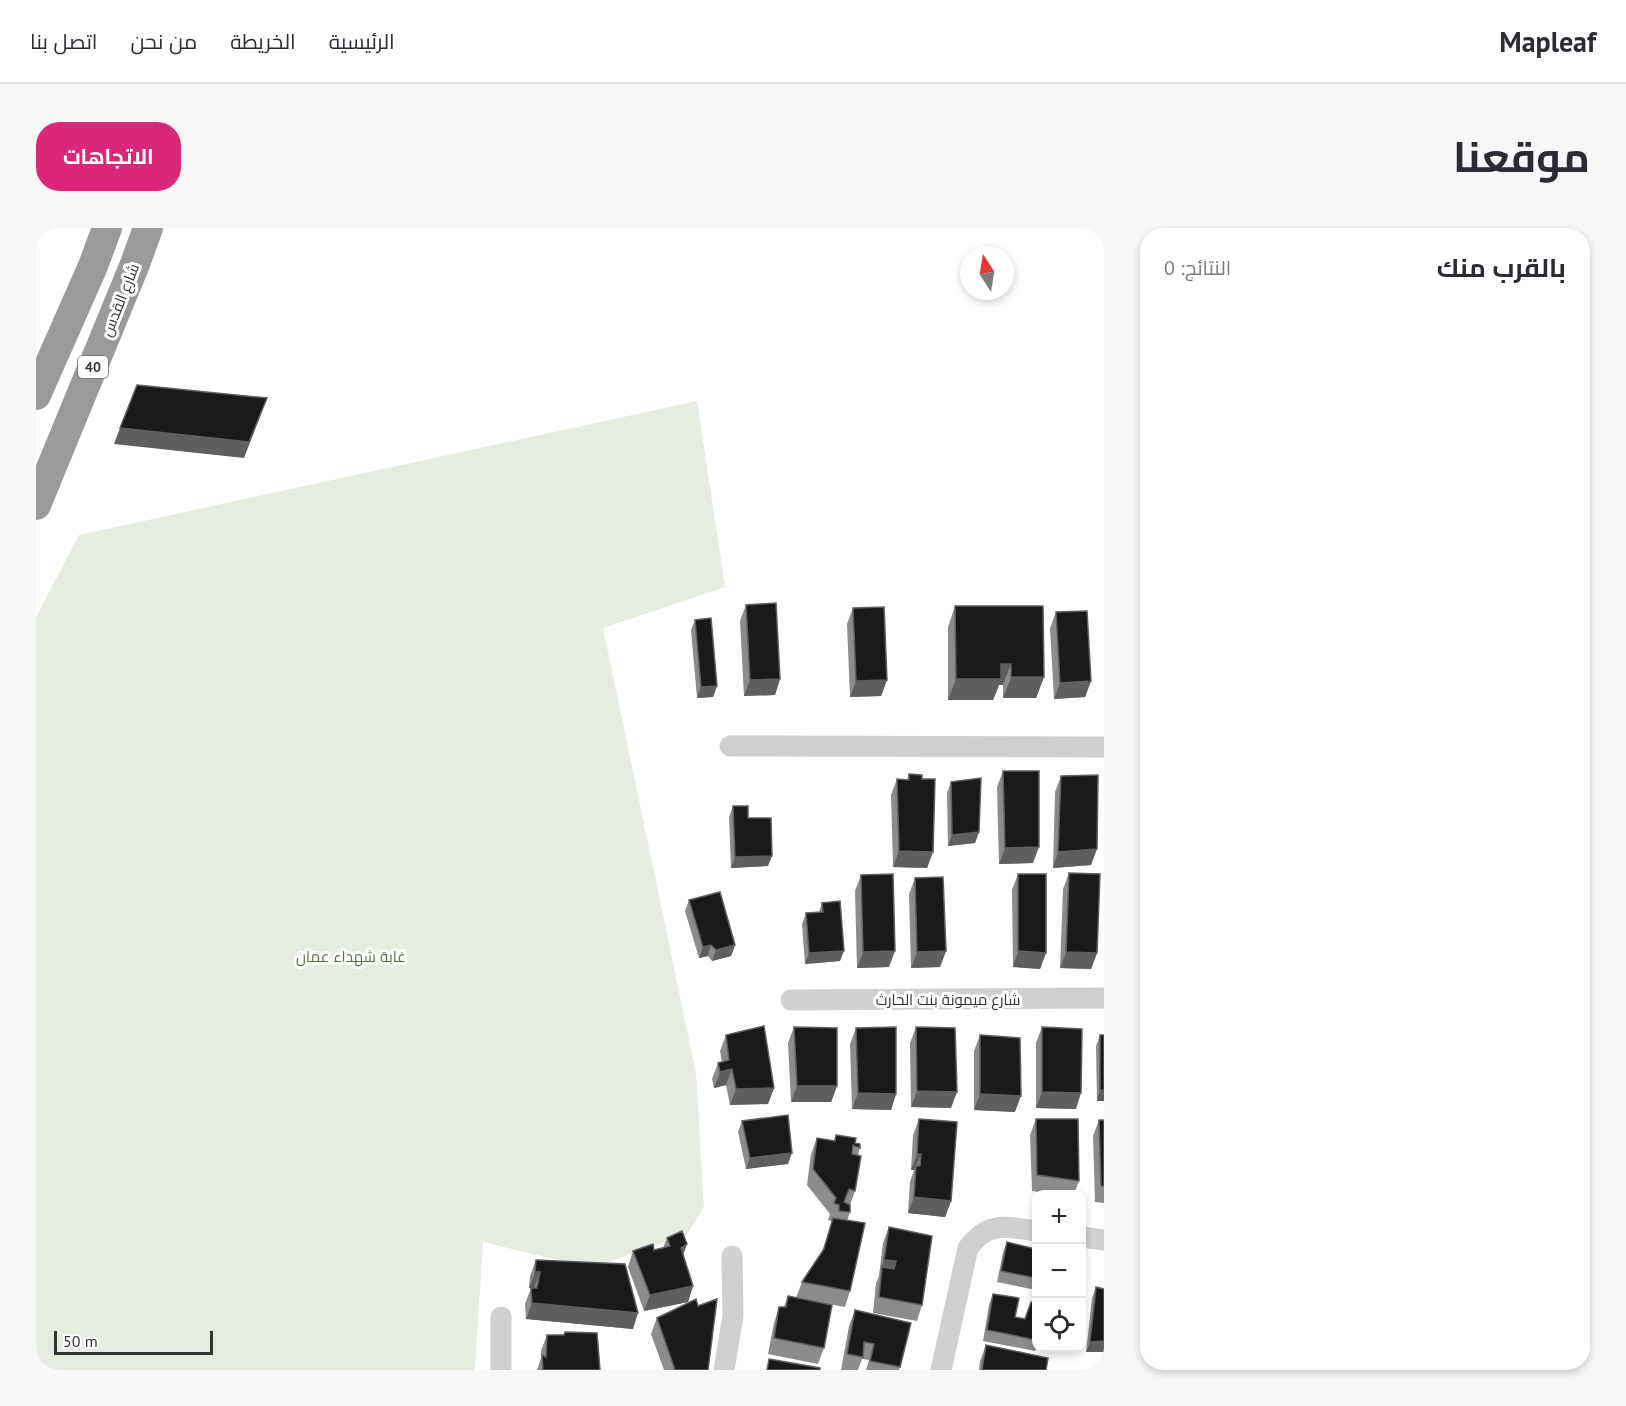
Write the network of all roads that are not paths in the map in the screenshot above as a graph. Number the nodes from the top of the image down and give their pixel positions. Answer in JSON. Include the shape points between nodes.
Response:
{"nodes":[{"id":1,"x":107,"y":228,"type":"edge"},
{"id":2,"x":148,"y":228,"type":"edge"},
{"id":3,"x":36,"y":395,"type":"edge"},
{"id":4,"x":36,"y":505,"type":"edge"},
{"id":5,"x":730,"y":746,"type":"dead end"},
{"id":6,"x":1104,"y":747,"type":"edge"},
{"id":7,"x":1104,"y":998,"type":"edge"},
{"id":8,"x":791,"y":1000,"type":"dead end"},
{"id":9,"x":1032,"y":1231,"type":"edge"},
{"id":10,"x":1086,"y":1238,"type":"edge"},
{"id":11,"x":1104,"y":1240,"type":"edge"},
{"id":12,"x":732,"y":1256,"type":"dead end"},
{"id":13,"x":501,"y":1317,"type":"dead end"},
{"id":14,"x":501,"y":1370,"type":"edge"},
{"id":15,"x":724,"y":1370,"type":"edge"},
{"id":16,"x":941,"y":1370,"type":"edge"}],
"edges":[{"from":1,"to":3,"type":"highway"},
{"from":2,"to":4,"type":"highway","name":"شارع القدس","number":"40"},
{"from":5,"to":6,"type":"street"},
{"from":7,"to":8,"type":"street","name":"شارع ميمونة بنت الحارث"},
{"from":9,"to":16,"type":"street","via":[[999,1227],[986,1230],[968,1248]]},
{"from":10,"to":11,"type":"street"},
{"from":12,"to":15,"type":"street","via":[[733,1316]]},
{"from":13,"to":14,"type":"street"}]}
